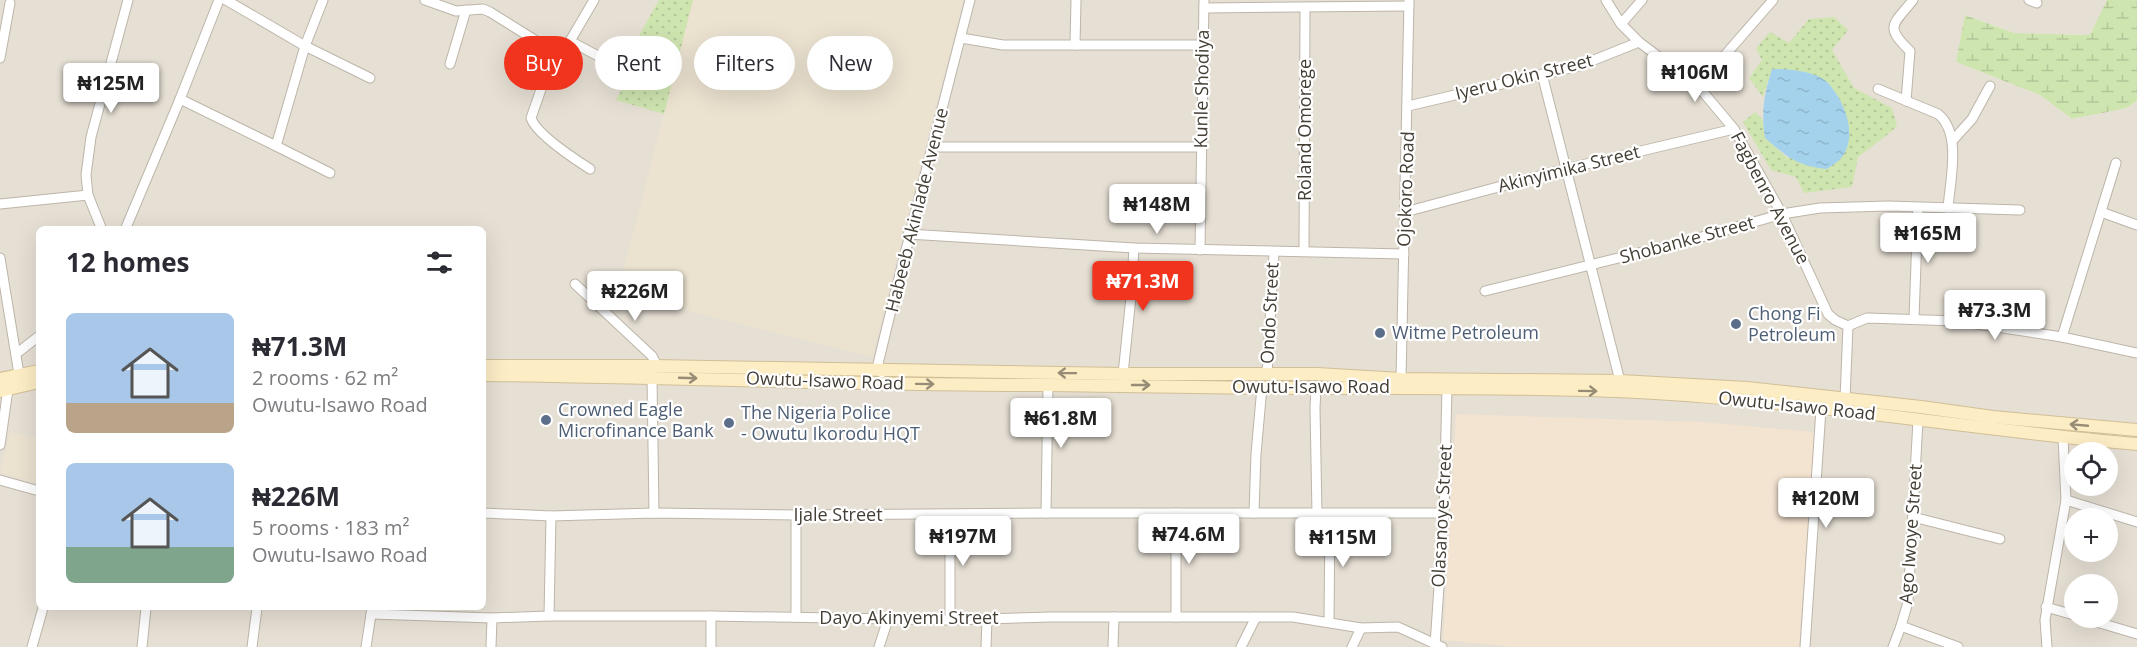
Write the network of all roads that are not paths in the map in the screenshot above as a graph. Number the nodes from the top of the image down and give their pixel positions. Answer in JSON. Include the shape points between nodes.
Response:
{"nodes":[{"id":1,"x":128,"y":0,"type":"edge"},
{"id":2,"x":219,"y":0,"type":"edge"},
{"id":3,"x":226,"y":0,"type":"edge"},
{"id":4,"x":322,"y":0,"type":"edge"},
{"id":5,"x":425,"y":0,"type":"edge"},
{"id":6,"x":594,"y":0,"type":"edge"},
{"id":7,"x":970,"y":0,"type":"edge"},
{"id":8,"x":1076,"y":0,"type":"edge"},
{"id":9,"x":1606,"y":0,"type":"edge"},
{"id":10,"x":1642,"y":0,"type":"edge"},
{"id":11,"x":1773,"y":0,"type":"edge"},
{"id":12,"x":1913,"y":0,"type":"edge"},
{"id":13,"x":10,"y":3,"type":"dead end"},
{"id":14,"x":1409,"y":3,"type":"edge"},
{"id":15,"x":1204,"y":4,"type":"edge"},
{"id":16,"x":1305,"y":8,"type":"junction"},
{"id":17,"x":466,"y":10,"type":"junction"},
{"id":18,"x":1621,"y":24,"type":"junction"},
{"id":19,"x":528,"y":36,"type":"edge"},
{"id":20,"x":573,"y":36,"type":"edge"},
{"id":21,"x":960,"y":38,"type":"junction"},
{"id":22,"x":1639,"y":42,"type":"junction"},
{"id":23,"x":1075,"y":45,"type":"junction"},
{"id":24,"x":1202,"y":45,"type":"junction"},
{"id":25,"x":305,"y":46,"type":"junction"},
{"id":26,"x":0,"y":58,"type":"edge"},
{"id":27,"x":450,"y":64,"type":"dead end"},
{"id":28,"x":1542,"y":74,"type":"junction"},
{"id":29,"x":370,"y":78,"type":"dead end"},
{"id":30,"x":1698,"y":86,"type":"junction"},
{"id":31,"x":1990,"y":86,"type":"dead end"},
{"id":32,"x":1878,"y":88,"type":"dead end"},
{"id":33,"x":541,"y":90,"type":"edge"},
{"id":34,"x":180,"y":99,"type":"junction"},
{"id":35,"x":1906,"y":101,"type":"junction"},
{"id":36,"x":1408,"y":106,"type":"junction"},
{"id":37,"x":1734,"y":129,"type":"junction"},
{"id":38,"x":1953,"y":140,"type":"junction"},
{"id":39,"x":276,"y":146,"type":"junction"},
{"id":40,"x":933,"y":147,"type":"junction"},
{"id":41,"x":1201,"y":147,"type":"junction"},
{"id":42,"x":2116,"y":163,"type":"dead end"},
{"id":43,"x":591,"y":169,"type":"dead end"},
{"id":44,"x":1565,"y":169,"type":"junction"},
{"id":45,"x":330,"y":173,"type":"dead end"},
{"id":46,"x":88,"y":195,"type":"junction"},
{"id":47,"x":0,"y":204,"type":"edge"},
{"id":48,"x":1918,"y":208,"type":"junction"},
{"id":49,"x":1948,"y":208,"type":"junction"},
{"id":50,"x":2020,"y":210,"type":"dead end"},
{"id":51,"x":1405,"y":212,"type":"junction"},
{"id":52,"x":2101,"y":212,"type":"junction"},
{"id":53,"x":1782,"y":214,"type":"junction"},
{"id":54,"x":2137,"y":225,"type":"edge"},
{"id":55,"x":100,"y":226,"type":"edge"},
{"id":56,"x":127,"y":226,"type":"edge"},
{"id":57,"x":908,"y":234,"type":"junction"},
{"id":58,"x":1134,"y":248,"type":"junction"},
{"id":59,"x":1200,"y":250,"type":"junction"},
{"id":60,"x":1304,"y":251,"type":"junction"},
{"id":61,"x":1274,"y":252,"type":"junction"},
{"id":62,"x":1404,"y":254,"type":"junction"},
{"id":63,"x":0,"y":261,"type":"edge"},
{"id":64,"x":1592,"y":265,"type":"junction"},
{"id":65,"x":575,"y":284,"type":"dead end"},
{"id":66,"x":1485,"y":291,"type":"dead end"},
{"id":67,"x":1914,"y":319,"type":"junction"},
{"id":68,"x":1848,"y":326,"type":"junction"},
{"id":69,"x":2062,"y":337,"type":"junction"},
{"id":70,"x":36,"y":338,"type":"edge"},
{"id":71,"x":2137,"y":353,"type":"edge"},
{"id":72,"x":16,"y":354,"type":"junction"},
{"id":73,"x":486,"y":366,"type":"edge"},
{"id":74,"x":881,"y":370,"type":"junction"},
{"id":75,"x":36,"y":371,"type":"edge"},
{"id":76,"x":653,"y":371,"type":"junction"},
{"id":77,"x":19,"y":374,"type":"junction"},
{"id":78,"x":1123,"y":374,"type":"junction"},
{"id":79,"x":1266,"y":374,"type":"junction"},
{"id":80,"x":486,"y":375,"type":"edge"},
{"id":81,"x":0,"y":379,"type":"edge"},
{"id":82,"x":1401,"y":379,"type":"junction"},
{"id":83,"x":1620,"y":381,"type":"junction"},
{"id":84,"x":36,"y":383,"type":"edge"},
{"id":85,"x":886,"y":383,"type":"junction"},
{"id":86,"x":1048,"y":386,"type":"junction"},
{"id":87,"x":1262,"y":387,"type":"junction"},
{"id":88,"x":1316,"y":388,"type":"junction"},
{"id":89,"x":1447,"y":388,"type":"junction"},
{"id":90,"x":4,"y":390,"type":"edge"},
{"id":91,"x":1845,"y":399,"type":"junction"},
{"id":92,"x":1821,"y":409,"type":"junction"},
{"id":93,"x":1918,"y":420,"type":"junction"},
{"id":94,"x":2137,"y":430,"type":"edge"},
{"id":95,"x":2063,"y":438,"type":"junction"},
{"id":96,"x":2137,"y":444,"type":"edge"},
{"id":97,"x":0,"y":445,"type":"edge"},
{"id":98,"x":0,"y":480,"type":"edge"},
{"id":99,"x":36,"y":490,"type":"edge"},
{"id":100,"x":2066,"y":500,"type":"junction"},
{"id":101,"x":486,"y":513,"type":"edge"},
{"id":102,"x":654,"y":513,"type":"junction"},
{"id":103,"x":1046,"y":513,"type":"junction"},
{"id":104,"x":1176,"y":513,"type":"junction"},
{"id":105,"x":1254,"y":513,"type":"junction"},
{"id":106,"x":1444,"y":513,"type":"junction"},
{"id":107,"x":1317,"y":514,"type":"junction"},
{"id":108,"x":1330,"y":514,"type":"junction"},
{"id":109,"x":796,"y":515,"type":"junction"},
{"id":110,"x":950,"y":515,"type":"junction"},
{"id":111,"x":551,"y":516,"type":"junction"},
{"id":112,"x":1913,"y":517,"type":"junction"},
{"id":113,"x":2137,"y":522,"type":"edge"},
{"id":114,"x":2000,"y":538,"type":"dead end"},
{"id":115,"x":2046,"y":607,"type":"junction"},
{"id":116,"x":42,"y":610,"type":"edge"},
{"id":117,"x":146,"y":610,"type":"edge"},
{"id":118,"x":257,"y":610,"type":"edge"},
{"id":119,"x":371,"y":611,"type":"edge"},
{"id":120,"x":2064,"y":612,"type":"edge"},
{"id":121,"x":549,"y":616,"type":"junction"},
{"id":122,"x":711,"y":616,"type":"junction"},
{"id":123,"x":796,"y":617,"type":"junction"},
{"id":124,"x":1114,"y":617,"type":"junction"},
{"id":125,"x":1176,"y":617,"type":"junction"},
{"id":126,"x":1256,"y":617,"type":"junction"},
{"id":127,"x":492,"y":618,"type":"junction"},
{"id":128,"x":987,"y":619,"type":"junction"},
{"id":129,"x":888,"y":620,"type":"junction"},
{"id":130,"x":950,"y":620,"type":"junction"},
{"id":131,"x":1329,"y":622,"type":"junction"},
{"id":132,"x":1901,"y":627,"type":"junction"},
{"id":133,"x":1361,"y":628,"type":"junction"},
{"id":134,"x":2117,"y":628,"type":"edge"},
{"id":135,"x":2137,"y":634,"type":"edge"},
{"id":136,"x":1439,"y":646,"type":"edge"},
{"id":137,"x":32,"y":647,"type":"edge"},
{"id":138,"x":141,"y":647,"type":"edge"},
{"id":139,"x":252,"y":647,"type":"edge"},
{"id":140,"x":366,"y":647,"type":"edge"},
{"id":141,"x":491,"y":647,"type":"edge"},
{"id":142,"x":711,"y":647,"type":"edge"},
{"id":143,"x":879,"y":647,"type":"edge"},
{"id":144,"x":986,"y":647,"type":"edge"},
{"id":145,"x":1113,"y":647,"type":"edge"},
{"id":146,"x":1241,"y":647,"type":"edge"},
{"id":147,"x":1352,"y":647,"type":"edge"},
{"id":148,"x":1805,"y":647,"type":"edge"},
{"id":149,"x":1893,"y":647,"type":"edge"},
{"id":150,"x":1958,"y":647,"type":"edge"},
{"id":151,"x":2047,"y":647,"type":"edge"}],
"edges":[{"from":1,"to":46,"type":"street","via":[[91,137],[86,175]]},
{"from":2,"to":34,"type":"street"},
{"from":3,"to":25,"type":"street"},
{"from":4,"to":25,"type":"street"},
{"from":5,"to":17,"type":"street","via":[[456,11]]},
{"from":6,"to":20,"type":"street"},
{"from":7,"to":21,"type":"street","name":"Habeeb Akinlade Avenue"},
{"from":8,"to":23,"type":"street"},
{"from":9,"to":18,"type":"street","name":"Fagbenro Avenue"},
{"from":10,"to":18,"type":"street"},
{"from":11,"to":30,"type":"street"},
{"from":12,"to":35,"type":"street","via":[[1893,25],[1895,37],[1910,51]]},
{"from":13,"to":26,"type":"street"},
{"from":14,"to":16,"type":"street"},
{"from":14,"to":36,"type":"street","name":"Ojokoro Road"},
{"from":15,"to":16,"type":"street"},
{"from":15,"to":24,"type":"street","name":"Kunle Shodiya"},
{"from":16,"to":60,"type":"street","name":"Roland Omorege"},
{"from":17,"to":19,"type":"street","via":[[483,9]]},
{"from":17,"to":27,"type":"street"},
{"from":18,"to":22,"type":"street","name":"Fagbenro Avenue"},
{"from":21,"to":23,"type":"street","via":[[1004,45]]},
{"from":21,"to":40,"type":"street","name":"Habeeb Akinlade Avenue"},
{"from":22,"to":28,"type":"street","name":"Iyeru Okin Street","via":[[1591,63]]},
{"from":22,"to":30,"type":"street","name":"Fagbenro Avenue"},
{"from":23,"to":24,"type":"street"},
{"from":24,"to":41,"type":"street","name":"Kunle Shodiya"},
{"from":25,"to":29,"type":"street"},
{"from":25,"to":39,"type":"street"},
{"from":28,"to":36,"type":"street","name":"Iyeru Okin Street"},
{"from":28,"to":44,"type":"street"},
{"from":30,"to":37,"type":"street","name":"Fagbenro Avenue"},
{"from":31,"to":38,"type":"street","via":[[1972,119]]},
{"from":32,"to":35,"type":"street"},
{"from":33,"to":43,"type":"street","via":[[532,122],[566,154]]},
{"from":34,"to":39,"type":"street"},
{"from":34,"to":56,"type":"street"},
{"from":35,"to":38,"type":"street","via":[[1938,114],[1945,120]]},
{"from":36,"to":51,"type":"street","name":"Ojokoro Road"},
{"from":37,"to":44,"type":"street","name":"Akinyimika Street"},
{"from":37,"to":53,"type":"street","name":"Fagbenro Avenue"},
{"from":38,"to":49,"type":"street"},
{"from":39,"to":45,"type":"street"},
{"from":40,"to":41,"type":"street"},
{"from":40,"to":57,"type":"street","name":"Habeeb Akinlade Avenue"},
{"from":41,"to":59,"type":"street","name":"Kunle Shodiya"},
{"from":42,"to":52,"type":"street"},
{"from":44,"to":51,"type":"street","name":"Akinyimika Street"},
{"from":44,"to":64,"type":"street"},
{"from":46,"to":47,"type":"street"},
{"from":46,"to":55,"type":"street"},
{"from":48,"to":49,"type":"street","name":"Shobanke Street"},
{"from":48,"to":53,"type":"street","name":"Shobanke Street","via":[[1820,208]]},
{"from":48,"to":67,"type":"street"},
{"from":49,"to":50,"type":"street","name":"Shobanke Street"},
{"from":51,"to":62,"type":"street","name":"Ojokoro Road"},
{"from":52,"to":54,"type":"street"},
{"from":52,"to":69,"type":"street"},
{"from":53,"to":64,"type":"street","name":"Shobanke Street"},
{"from":53,"to":68,"type":"street","name":"Fagbenro Avenue","via":[[1828,314]]},
{"from":57,"to":58,"type":"street"},
{"from":57,"to":74,"type":"street","name":"Habeeb Akinlade Avenue","via":[[878,364]]},
{"from":58,"to":59,"type":"street"},
{"from":58,"to":78,"type":"street"},
{"from":59,"to":61,"type":"street"},
{"from":60,"to":61,"type":"street"},
{"from":60,"to":62,"type":"street"},
{"from":61,"to":79,"type":"street","name":"Ondo Street"},
{"from":62,"to":82,"type":"street","name":"Ojokoro Road"},
{"from":63,"to":72,"type":"street"},
{"from":64,"to":66,"type":"street","name":"Shobanke Street"},
{"from":64,"to":83,"type":"street"},
{"from":65,"to":76,"type":"street","via":[[652,356]]},
{"from":67,"to":68,"type":"street","via":[[1867,318]]},
{"from":67,"to":69,"type":"street","via":[[1957,321]]},
{"from":68,"to":91,"type":"street"},
{"from":69,"to":71,"type":"street"},
{"from":70,"to":72,"type":"street"},
{"from":72,"to":77,"type":"street"},
{"from":73,"to":76,"type":"street","name":"Owutu-Isawo Road"},
{"from":74,"to":76,"type":"street","name":"Owutu-Isawo Road"},
{"from":78,"to":74,"type":"street","name":"Owutu-Isawo Road","one_way":true},
{"from":74,"to":85,"type":"street","name":"Habeeb Akinlade Avenue"},
{"from":75,"to":77,"type":"street"},
{"from":76,"to":80,"type":"street","name":"Owutu-Isawo Road"},
{"from":76,"to":85,"type":"street","name":"Owutu-Isawo Road","one_way":true},
{"from":76,"to":102,"type":"street"},
{"from":77,"to":81,"type":"street"},
{"from":78,"to":79,"type":"street","name":"Owutu-Isawo Road"},
{"from":79,"to":82,"type":"street","name":"Owutu-Isawo Road"},
{"from":82,"to":83,"type":"street","name":"Owutu-Isawo Road"},
{"from":83,"to":91,"type":"street","name":"Owutu-Isawo Road","via":[[1747,388]]},
{"from":84,"to":90,"type":"street"},
{"from":85,"to":86,"type":"street","name":"Owutu-Isawo Road","one_way":true},
{"from":86,"to":87,"type":"street","name":"Owutu-Isawo Road","one_way":true},
{"from":86,"to":103,"type":"street"},
{"from":87,"to":88,"type":"street","name":"Owutu-Isawo Road"},
{"from":87,"to":105,"type":"street"},
{"from":88,"to":89,"type":"street","name":"Owutu-Isawo Road"},
{"from":88,"to":107,"type":"street"},
{"from":89,"to":92,"type":"street","name":"Owutu-Isawo Road","one_way":true,"via":[[1617,391]]},
{"from":89,"to":106,"type":"street","name":"Olasanoye Street"},
{"from":90,"to":97,"type":"street"},
{"from":94,"to":91,"type":"street","name":"Owutu-Isawo Road","one_way":true},
{"from":92,"to":93,"type":"street","name":"Owutu-Isawo Road"},
{"from":92,"to":148,"type":"street"},
{"from":93,"to":95,"type":"street","name":"Owutu-Isawo Road"},
{"from":93,"to":112,"type":"street","name":"Ago Iwoye Street"},
{"from":95,"to":96,"type":"street","name":"Owutu-Isawo Road"},
{"from":95,"to":100,"type":"street"},
{"from":98,"to":99,"type":"street"},
{"from":100,"to":113,"type":"street"},
{"from":100,"to":115,"type":"street"},
{"from":101,"to":111,"type":"street","name":"Ijale Street"},
{"from":102,"to":109,"type":"street","name":"Ijale Street"},
{"from":102,"to":111,"type":"street","name":"Ijale Street"},
{"from":103,"to":104,"type":"street","name":"Ijale Street"},
{"from":103,"to":110,"type":"street","name":"Ijale Street"},
{"from":104,"to":105,"type":"street","name":"Ijale Street"},
{"from":104,"to":125,"type":"street"},
{"from":105,"to":107,"type":"street","name":"Ijale Street"},
{"from":106,"to":108,"type":"street","name":"Ijale Street"},
{"from":106,"to":136,"type":"street","name":"Olasanoye Street"},
{"from":107,"to":108,"type":"street","name":"Ijale Street"},
{"from":108,"to":131,"type":"street"},
{"from":109,"to":110,"type":"street","name":"Ijale Street"},
{"from":109,"to":123,"type":"street"},
{"from":110,"to":130,"type":"street"},
{"from":111,"to":121,"type":"street"},
{"from":112,"to":114,"type":"street"},
{"from":112,"to":132,"type":"street","name":"Ago Iwoye Street","via":[[1908,602]]},
{"from":115,"to":120,"type":"street"},
{"from":115,"to":151,"type":"street"},
{"from":116,"to":137,"type":"street"},
{"from":117,"to":138,"type":"street"},
{"from":118,"to":139,"type":"street"},
{"from":119,"to":127,"type":"street","name":"Dayo Akinyemi Street"},
{"from":119,"to":140,"type":"street"},
{"from":121,"to":122,"type":"street","name":"Dayo Akinyemi Street"},
{"from":121,"to":127,"type":"street","name":"Dayo Akinyemi Street"},
{"from":122,"to":123,"type":"street","name":"Dayo Akinyemi Street"},
{"from":122,"to":142,"type":"street"},
{"from":123,"to":129,"type":"street","name":"Dayo Akinyemi Street"},
{"from":124,"to":125,"type":"street","name":"Dayo Akinyemi Street"},
{"from":124,"to":128,"type":"street","name":"Dayo Akinyemi Street"},
{"from":124,"to":145,"type":"street"},
{"from":125,"to":126,"type":"street","name":"Dayo Akinyemi Street"},
{"from":126,"to":131,"type":"street","name":"Dayo Akinyemi Street","via":[[1303,617]]},
{"from":126,"to":146,"type":"street"},
{"from":127,"to":141,"type":"street"},
{"from":128,"to":130,"type":"street","name":"Dayo Akinyemi Street"},
{"from":128,"to":144,"type":"street"},
{"from":129,"to":130,"type":"street","name":"Dayo Akinyemi Street"},
{"from":129,"to":143,"type":"street"},
{"from":131,"to":133,"type":"street","name":"Dayo Akinyemi Street"},
{"from":132,"to":149,"type":"street","name":"Ago Iwoye Street"},
{"from":132,"to":150,"type":"street"},
{"from":133,"to":136,"type":"street","name":"Dayo Akinyemi Street","via":[[1398,627]]},
{"from":133,"to":147,"type":"street"},
{"from":134,"to":135,"type":"street"}]}
